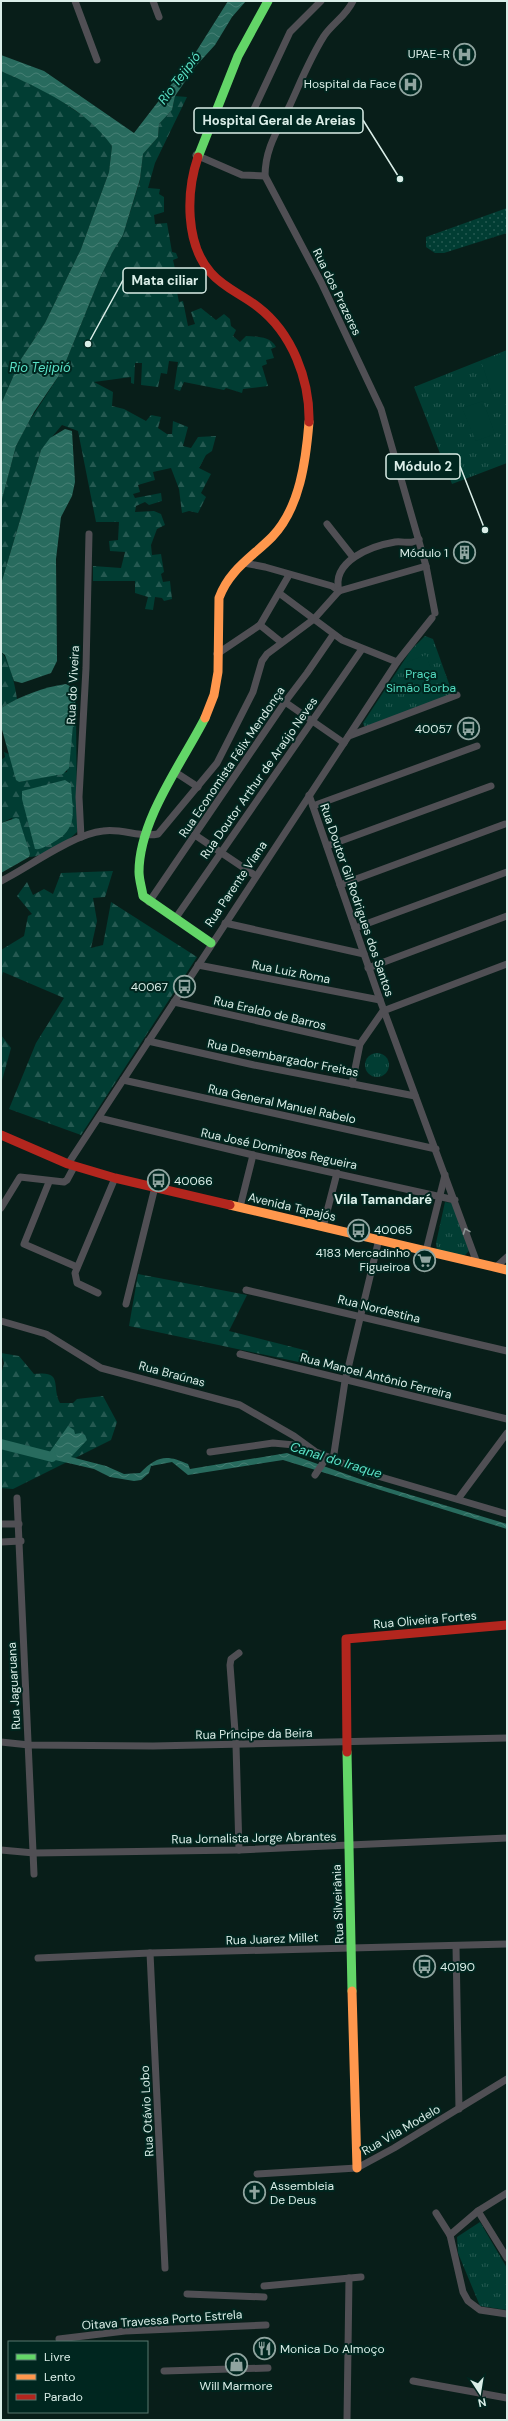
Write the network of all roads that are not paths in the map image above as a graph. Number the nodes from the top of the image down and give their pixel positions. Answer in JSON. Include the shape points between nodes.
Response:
{"nodes":[{"id":1,"x":75,"y":1,"type":"edge"},
{"id":2,"x":153,"y":1,"type":"edge"},
{"id":3,"x":268,"y":1,"type":"edge"},
{"id":4,"x":321,"y":1,"type":"edge"},
{"id":5,"x":353,"y":1,"type":"edge"},
{"id":6,"x":159,"y":17,"type":"dead end"},
{"id":7,"x":97,"y":60,"type":"dead end"},
{"id":8,"x":254,"y":109,"type":"dead end"},
{"id":9,"x":196,"y":155,"type":"junction"},
{"id":10,"x":266,"y":176,"type":"junction"},
{"id":11,"x":326,"y":524,"type":"dead end"},
{"id":12,"x":89,"y":534,"type":"dead end"},
{"id":13,"x":419,"y":539,"type":"junction"},
{"id":14,"x":353,"y":557,"type":"junction"},
{"id":15,"x":244,"y":563,"type":"junction"},
{"id":16,"x":426,"y":566,"type":"junction"},
{"id":17,"x":289,"y":574,"type":"junction"},
{"id":18,"x":339,"y":591,"type":"junction"},
{"id":19,"x":279,"y":593,"type":"junction"},
{"id":20,"x":434,"y":615,"type":"joint"},
{"id":21,"x":314,"y":618,"type":"junction"},
{"id":22,"x":260,"y":625,"type":"junction"},
{"id":23,"x":333,"y":635,"type":"junction"},
{"id":24,"x":281,"y":642,"type":"junction"},
{"id":25,"x":362,"y":648,"type":"junction"},
{"id":26,"x":218,"y":654,"type":"junction"},
{"id":27,"x":397,"y":662,"type":"junction"},
{"id":28,"x":457,"y":695,"type":"dead end"},
{"id":29,"x":285,"y":702,"type":"junction"},
{"id":30,"x":311,"y":720,"type":"junction"},
{"id":31,"x":348,"y":736,"type":"junction"},
{"id":32,"x":344,"y":743,"type":"junction"},
{"id":33,"x":477,"y":746,"type":"dead end"},
{"id":34,"x":175,"y":772,"type":"junction"},
{"id":35,"x":491,"y":786,"type":"dead end"},
{"id":36,"x":198,"y":787,"type":"junction"},
{"id":37,"x":309,"y":795,"type":"junction"},
{"id":38,"x":313,"y":806,"type":"junction"},
{"id":39,"x":506,"y":824,"type":"dead end"},
{"id":40,"x":195,"y":835,"type":"junction"},
{"id":41,"x":147,"y":836,"type":"junction"},
{"id":42,"x":81,"y":837,"type":"junction"},
{"id":43,"x":327,"y":846,"type":"junction"},
{"id":44,"x":221,"y":853,"type":"junction"},
{"id":45,"x":507,"y":872,"type":"edge"},
{"id":46,"x":256,"y":876,"type":"junction"},
{"id":47,"x":1,"y":881,"type":"edge"},
{"id":48,"x":340,"y":885,"type":"junction"},
{"id":49,"x":149,"y":902,"type":"junction"},
{"id":50,"x":507,"y":916,"type":"edge"},
{"id":51,"x":175,"y":919,"type":"junction"},
{"id":52,"x":225,"y":923,"type":"junction"},
{"id":53,"x":355,"y":928,"type":"junction"},
{"id":54,"x":211,"y":943,"type":"junction"},
{"id":55,"x":364,"y":954,"type":"junction"},
{"id":56,"x":507,"y":964,"type":"edge"},
{"id":57,"x":198,"y":965,"type":"junction"},
{"id":58,"x":368,"y":968,"type":"junction"},
{"id":59,"x":380,"y":1000,"type":"junction"},
{"id":60,"x":174,"y":1002,"type":"junction"},
{"id":61,"x":383,"y":1011,"type":"junction"},
{"id":62,"x":148,"y":1041,"type":"junction"},
{"id":63,"x":360,"y":1044,"type":"junction"},
{"id":64,"x":123,"y":1080,"type":"junction"},
{"id":65,"x":352,"y":1084,"type":"junction"},
{"id":66,"x":415,"y":1096,"type":"junction"},
{"id":67,"x":99,"y":1118,"type":"junction"},
{"id":68,"x":1,"y":1135,"type":"edge"},
{"id":69,"x":436,"y":1149,"type":"junction"},
{"id":70,"x":253,"y":1155,"type":"junction"},
{"id":71,"x":71,"y":1166,"type":"junction"},
{"id":72,"x":337,"y":1173,"type":"junction"},
{"id":73,"x":446,"y":1174,"type":"junction"},
{"id":74,"x":115,"y":1178,"type":"junction"},
{"id":75,"x":49,"y":1182,"type":"junction"},
{"id":76,"x":155,"y":1187,"type":"junction"},
{"id":77,"x":440,"y":1197,"type":"junction"},
{"id":78,"x":455,"y":1200,"type":"junction"},
{"id":79,"x":240,"y":1207,"type":"junction"},
{"id":80,"x":1,"y":1208,"type":"edge"},
{"id":81,"x":323,"y":1227,"type":"junction"},
{"id":82,"x":379,"y":1239,"type":"junction"},
{"id":83,"x":426,"y":1251,"type":"junction"},
{"id":84,"x":507,"y":1257,"type":"edge"},
{"id":85,"x":477,"y":1263,"type":"junction"},
{"id":86,"x":77,"y":1267,"type":"junction"},
{"id":87,"x":496,"y":1267,"type":"junction"},
{"id":88,"x":507,"y":1270,"type":"edge"},
{"id":89,"x":246,"y":1290,"type":"dead end"},
{"id":90,"x":98,"y":1294,"type":"dead end"},
{"id":91,"x":126,"y":1304,"type":"dead end"},
{"id":92,"x":360,"y":1316,"type":"junction"},
{"id":93,"x":1,"y":1321,"type":"edge"},
{"id":94,"x":507,"y":1351,"type":"edge"},
{"id":95,"x":240,"y":1354,"type":"dead end"},
{"id":96,"x":345,"y":1381,"type":"junction"},
{"id":97,"x":507,"y":1419,"type":"edge"},
{"id":98,"x":507,"y":1433,"type":"edge"},
{"id":99,"x":306,"y":1446,"type":"junction"},
{"id":100,"x":210,"y":1452,"type":"dead end"},
{"id":101,"x":328,"y":1460,"type":"junction"},
{"id":102,"x":317,"y":1474,"type":"dead end"},
{"id":103,"x":17,"y":1498,"type":"dead end"},
{"id":104,"x":458,"y":1499,"type":"junction"},
{"id":105,"x":507,"y":1514,"type":"edge"},
{"id":106,"x":1,"y":1524,"type":"edge"},
{"id":107,"x":19,"y":1524,"type":"junction"},
{"id":108,"x":21,"y":1541,"type":"junction"},
{"id":109,"x":1,"y":1542,"type":"edge"},
{"id":110,"x":507,"y":1625,"type":"edge"},
{"id":111,"x":346,"y":1639,"type":"joint"},
{"id":112,"x":238,"y":1653,"type":"dead end"},
{"id":113,"x":507,"y":1738,"type":"edge"},
{"id":114,"x":1,"y":1742,"type":"edge"},
{"id":115,"x":346,"y":1743,"type":"junction"},
{"id":116,"x":29,"y":1745,"type":"junction"},
{"id":117,"x":236,"y":1745,"type":"junction"},
{"id":118,"x":507,"y":1838,"type":"edge"},
{"id":119,"x":348,"y":1846,"type":"junction"},
{"id":120,"x":1,"y":1850,"type":"edge"},
{"id":121,"x":239,"y":1850,"type":"junction"},
{"id":122,"x":34,"y":1853,"type":"junction"},
{"id":123,"x":34,"y":1874,"type":"dead end"},
{"id":124,"x":507,"y":1944,"type":"edge"},
{"id":125,"x":456,"y":1946,"type":"junction"},
{"id":126,"x":352,"y":1948,"type":"junction"},
{"id":127,"x":150,"y":1953,"type":"junction"},
{"id":128,"x":38,"y":1958,"type":"dead end"},
{"id":129,"x":507,"y":2079,"type":"edge"},
{"id":130,"x":459,"y":2109,"type":"junction"},
{"id":131,"x":357,"y":2168,"type":"junction"},
{"id":132,"x":257,"y":2174,"type":"dead end"},
{"id":133,"x":507,"y":2193,"type":"edge"},
{"id":134,"x":478,"y":2211,"type":"junction"},
{"id":135,"x":436,"y":2213,"type":"dead end"},
{"id":136,"x":450,"y":2235,"type":"junction"},
{"id":137,"x":507,"y":2258,"type":"edge"},
{"id":138,"x":165,"y":2268,"type":"dead end"},
{"id":139,"x":361,"y":2277,"type":"dead end"},
{"id":140,"x":349,"y":2278,"type":"junction"},
{"id":141,"x":264,"y":2286,"type":"dead end"},
{"id":142,"x":188,"y":2294,"type":"dead end"},
{"id":143,"x":264,"y":2297,"type":"dead end"},
{"id":144,"x":507,"y":2314,"type":"edge"},
{"id":145,"x":266,"y":2325,"type":"dead end"},
{"id":146,"x":59,"y":2339,"type":"dead end"},
{"id":147,"x":268,"y":2368,"type":"dead end"},
{"id":148,"x":164,"y":2371,"type":"dead end"},
{"id":149,"x":413,"y":2380,"type":"dead end"},
{"id":150,"x":507,"y":2398,"type":"edge"},
{"id":151,"x":347,"y":2420,"type":"edge"}],
"edges":[{"from":1,"to":7,"type":"street"},
{"from":2,"to":6,"type":"street"},
{"from":3,"to":9,"type":"street","via":[[235,65]]},
{"from":4,"to":8,"type":"street","via":[[290,32]]},
{"from":5,"to":10,"type":"street","name":"Rua dos Prazeres","via":[[348,11],[326,35],[303,73],[269,144],[265,163]]},
{"from":9,"to":10,"type":"street","via":[[242,174]]},
{"from":9,"to":15,"type":"street","via":[[190,181],[188,211],[200,254],[214,276],[259,308],[278,326],[301,373],[309,409],[303,463],[287,516],[278,529]]},
{"from":10,"to":13,"type":"street","name":"Rua dos Prazeres","via":[[315,270],[376,398],[390,436]]},
{"from":11,"to":14,"type":"street"},
{"from":12,"to":42,"type":"street","name":"Rua do Viveira","via":[[86,668],[79,797]]},
{"from":13,"to":14,"type":"street","via":[[412,544],[395,542]]},
{"from":13,"to":16,"type":"street","name":"Rua dos Prazeres"},
{"from":14,"to":18,"type":"street","via":[[342,567],[337,584]]},
{"from":15,"to":17,"type":"street"},
{"from":15,"to":26,"type":"street","via":[[227,578],[221,588]]},
{"from":16,"to":18,"type":"street"},
{"from":16,"to":20,"type":"street","name":"Rua dos Prazeres"},
{"from":17,"to":18,"type":"street","via":[[332,586]]},
{"from":17,"to":19,"type":"street"},
{"from":18,"to":21,"type":"street"},
{"from":19,"to":21,"type":"street"},
{"from":19,"to":22,"type":"street"},
{"from":20,"to":27,"type":"street","name":"Rua Parente Viana"},
{"from":21,"to":23,"type":"street"},
{"from":21,"to":24,"type":"street"},
{"from":22,"to":24,"type":"street"},
{"from":22,"to":26,"type":"street"},
{"from":23,"to":25,"type":"street","via":[[350,645]]},
{"from":23,"to":29,"type":"street","name":"Rua Economista Félix Mendonça"},
{"from":24,"to":36,"type":"street","via":[[262,661],[252,692],[217,763]]},
{"from":25,"to":27,"type":"street"},
{"from":25,"to":30,"type":"street","name":"Rua Doutor Arthur de Araújo Neves"},
{"from":26,"to":34,"type":"street","via":[[216,683],[210,706]]},
{"from":27,"to":31,"type":"street","name":"Rua Parente Viana"},
{"from":28,"to":31,"type":"street"},
{"from":29,"to":30,"type":"street"},
{"from":29,"to":40,"type":"street","name":"Rua Economista Félix Mendonça"},
{"from":30,"to":32,"type":"street"},
{"from":30,"to":44,"type":"street","name":"Rua Doutor Arthur de Araújo Neves"},
{"from":31,"to":32,"type":"street","name":"Rua Parente Viana"},
{"from":32,"to":37,"type":"street","name":"Rua Parente Viana"},
{"from":33,"to":38,"type":"street"},
{"from":34,"to":36,"type":"street"},
{"from":34,"to":41,"type":"street"},
{"from":35,"to":43,"type":"street"},
{"from":36,"to":41,"type":"street","via":[[162,831]]},
{"from":37,"to":38,"type":"street","name":"Rua Doutor Gil Rodrigues dos Santos"},
{"from":37,"to":46,"type":"street","name":"Rua Parente Viana"},
{"from":38,"to":43,"type":"street","name":"Rua Doutor Gil Rodrigues dos Santos"},
{"from":39,"to":48,"type":"street"},
{"from":40,"to":44,"type":"street"},
{"from":40,"to":49,"type":"street","name":"Rua Economista Félix Mendonça"},
{"from":41,"to":42,"type":"street","via":[[116,830]]},
{"from":41,"to":49,"type":"street","via":[[138,862],[138,875],[143,896]]},
{"from":42,"to":47,"type":"street"},
{"from":43,"to":48,"type":"street","name":"Rua Doutor Gil Rodrigues dos Santos"},
{"from":44,"to":46,"type":"street"},
{"from":44,"to":51,"type":"street","name":"Rua Doutor Arthur de Araújo Neves"},
{"from":45,"to":53,"type":"street"},
{"from":46,"to":52,"type":"street","name":"Rua Parente Viana"},
{"from":48,"to":53,"type":"street","name":"Rua Doutor Gil Rodrigues dos Santos"},
{"from":49,"to":51,"type":"street"},
{"from":50,"to":58,"type":"street"},
{"from":51,"to":54,"type":"street"},
{"from":52,"to":54,"type":"street","name":"Rua Parente Viana"},
{"from":52,"to":55,"type":"street"},
{"from":53,"to":55,"type":"street","name":"Rua Doutor Gil Rodrigues dos Santos"},
{"from":54,"to":57,"type":"street","name":"Rua Parente Viana"},
{"from":55,"to":58,"type":"street","name":"Rua Doutor Gil Rodrigues dos Santos"},
{"from":56,"to":61,"type":"street"},
{"from":57,"to":59,"type":"street","name":"Rua Luiz Roma"},
{"from":57,"to":60,"type":"street","name":"Rua Parente Viana"},
{"from":58,"to":59,"type":"street","name":"Rua Doutor Gil Rodrigues dos Santos"},
{"from":59,"to":61,"type":"street","name":"Rua Doutor Gil Rodrigues dos Santos"},
{"from":60,"to":62,"type":"street","name":"Rua Parente Viana"},
{"from":60,"to":63,"type":"street","name":"Rua Eraldo de Barros"},
{"from":61,"to":63,"type":"street","name":"Rua Doutor Gil Rodrigues dos Santos"},
{"from":61,"to":66,"type":"street","name":"Rua Doutor Gil Rodrigues dos Santos"},
{"from":62,"to":64,"type":"street","name":"Rua Parente Viana"},
{"from":62,"to":65,"type":"street","name":"Rua Desembargador Freitas"},
{"from":63,"to":65,"type":"street","name":"Rua Doutor Gil Rodrigues dos Santos"},
{"from":64,"to":67,"type":"street","name":"Rua Parente Viana"},
{"from":64,"to":69,"type":"street","name":"Rua General Manuel Rabelo"},
{"from":65,"to":66,"type":"street","name":"Rua Desembargador Freitas"},
{"from":66,"to":69,"type":"street","name":"Rua Doutor Gil Rodrigues dos Santos"},
{"from":67,"to":70,"type":"street","name":"Rua José Domingos Regueira"},
{"from":67,"to":71,"type":"street","name":"Rua Parente Viana"},
{"from":68,"to":71,"type":"street","name":"Avenida Tapajós"},
{"from":69,"to":73,"type":"street","name":"Rua Doutor Gil Rodrigues dos Santos"},
{"from":70,"to":72,"type":"street","name":"Rua José Domingos Regueira"},
{"from":70,"to":79,"type":"street"},
{"from":71,"to":74,"type":"street","name":"Avenida Tapajós"},
{"from":71,"to":75,"type":"street","via":[[66,1181]]},
{"from":72,"to":77,"type":"street","name":"Rua José Domingos Regueira"},
{"from":72,"to":81,"type":"street"},
{"from":73,"to":77,"type":"street"},
{"from":73,"to":78,"type":"street","name":"Rua Doutor Gil Rodrigues dos Santos"},
{"from":74,"to":76,"type":"street","name":"Avenida Tapajós"},
{"from":74,"to":86,"type":"street"},
{"from":75,"to":80,"type":"street","via":[[20,1177]]},
{"from":75,"to":86,"type":"street","via":[[24,1240],[25,1246]]},
{"from":76,"to":79,"type":"street","name":"Avenida Tapajós"},
{"from":76,"to":91,"type":"street"},
{"from":77,"to":78,"type":"street","name":"Rua José Domingos Regueira"},
{"from":77,"to":83,"type":"street"},
{"from":85,"to":78,"type":"street","name":"Rua Doutor Gil Rodrigues dos Santos","one_way":true},
{"from":79,"to":81,"type":"street","name":"Avenida Tapajós"},
{"from":81,"to":82,"type":"street","name":"Avenida Tapajós"},
{"from":82,"to":83,"type":"street","name":"Avenida Tapajós"},
{"from":82,"to":92,"type":"street"},
{"from":83,"to":85,"type":"street","name":"Avenida Tapajós"},
{"from":84,"to":87,"type":"street"},
{"from":85,"to":87,"type":"street","name":"Avenida Tapajós"},
{"from":86,"to":90,"type":"street","via":[[77,1283]]},
{"from":87,"to":88,"type":"street","name":"Avenida Tapajós"},
{"from":89,"to":92,"type":"street","name":"Rua Nordestina"},
{"from":92,"to":94,"type":"street","name":"Rua Nordestina"},
{"from":92,"to":96,"type":"street"},
{"from":93,"to":99,"type":"street","name":"Rua Braúnas","via":[[46,1334],[101,1368],[240,1405],[294,1436]]},
{"from":95,"to":96,"type":"street","name":"Rua Manoel Antônio Ferreira"},
{"from":96,"to":97,"type":"street","name":"Rua Manoel Antônio Ferreira"},
{"from":96,"to":101,"type":"street"},
{"from":98,"to":104,"type":"street"},
{"from":99,"to":100,"type":"street","via":[[273,1443]]},
{"from":99,"to":101,"type":"street","name":"Rua Braúnas"},
{"from":101,"to":102,"type":"street"},
{"from":101,"to":104,"type":"street","name":"Rua Braúnas"},
{"from":103,"to":107,"type":"street","name":"Rua Jaguaruana"},
{"from":104,"to":105,"type":"street","name":"Rua Braúnas"},
{"from":106,"to":107,"type":"street"},
{"from":107,"to":108,"type":"street","name":"Rua Jaguaruana"},
{"from":108,"to":109,"type":"street"},
{"from":108,"to":116,"type":"street","name":"Rua Jaguaruana"},
{"from":110,"to":111,"type":"street","name":"Rua Oliveira Fortes"},
{"from":111,"to":115,"type":"street","name":"Rua Silveirânia"},
{"from":112,"to":117,"type":"street","via":[[231,1659],[230,1665]]},
{"from":113,"to":115,"type":"street","name":"Rua Príncipe da Beira"},
{"from":114,"to":116,"type":"street","name":"Rua Príncipe da Beira"},
{"from":115,"to":117,"type":"street","name":"Rua Príncipe da Beira"},
{"from":115,"to":119,"type":"street","name":"Rua Silveirânia"},
{"from":116,"to":117,"type":"street","name":"Rua Príncipe da Beira"},
{"from":116,"to":122,"type":"street","name":"Rua Jaguaruana"},
{"from":117,"to":121,"type":"street"},
{"from":118,"to":119,"type":"street","name":"Rua Jornalista Jorge Abrantes"},
{"from":119,"to":121,"type":"street","name":"Rua Jornalista Jorge Abrantes"},
{"from":119,"to":126,"type":"street","name":"Rua Silveirânia"},
{"from":120,"to":122,"type":"street","name":"Rua Jornalista Jorge Abrantes"},
{"from":121,"to":122,"type":"street","name":"Rua Jornalista Jorge Abrantes"},
{"from":122,"to":123,"type":"street","name":"Rua Jaguaruana"},
{"from":124,"to":125,"type":"street","name":"Rua Juarez Millet"},
{"from":125,"to":126,"type":"street","name":"Rua Juarez Millet"},
{"from":125,"to":130,"type":"street"},
{"from":126,"to":127,"type":"street","name":"Rua Juarez Millet"},
{"from":126,"to":131,"type":"street","name":"Rua Silveirânia"},
{"from":127,"to":128,"type":"street","name":"Rua Juarez Millet"},
{"from":127,"to":138,"type":"street","name":"Rua Otávio Lobo"},
{"from":129,"to":130,"type":"street","name":"Rua Vila Modelo"},
{"from":130,"to":131,"type":"street","name":"Rua Vila Modelo"},
{"from":131,"to":132,"type":"street","name":"Rua Vila Modelo"},
{"from":133,"to":134,"type":"street"},
{"from":134,"to":136,"type":"street"},
{"from":134,"to":137,"type":"street"},
{"from":135,"to":136,"type":"street"},
{"from":136,"to":144,"type":"street","via":[[463,2292],[468,2301],[480,2310]]},
{"from":139,"to":140,"type":"street"},
{"from":140,"to":141,"type":"street"},
{"from":140,"to":151,"type":"street"},
{"from":142,"to":143,"type":"street"},
{"from":145,"to":146,"type":"street","name":"Oitava Travessa Porto Estrela","via":[[125,2331]]},
{"from":147,"to":148,"type":"street"},
{"from":149,"to":150,"type":"street"}]}
